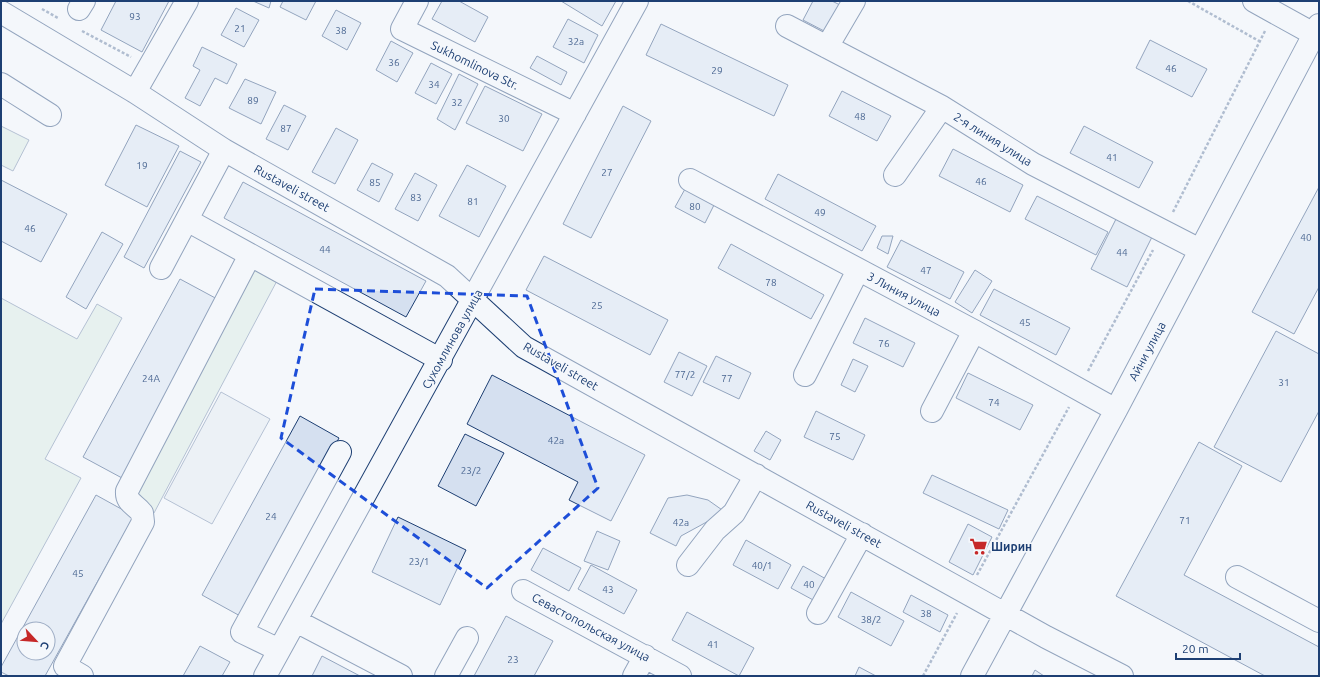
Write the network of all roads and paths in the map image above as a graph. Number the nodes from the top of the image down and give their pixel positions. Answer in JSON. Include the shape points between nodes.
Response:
{"nodes":[{"id":1,"x":187,"y":1,"type":"edge"},
{"id":2,"x":417,"y":1,"type":"edge"},
{"id":3,"x":637,"y":1,"type":"edge"},
{"id":4,"x":854,"y":1,"type":"edge"},
{"id":5,"x":1188,"y":1,"type":"edge"},
{"id":6,"x":1254,"y":1,"type":"edge"},
{"id":7,"x":41,"y":8,"type":"dead end"},
{"id":8,"x":1,"y":12,"type":"edge"},
{"id":9,"x":1275,"y":13,"type":"junction"},
{"id":10,"x":76,"y":15,"type":"edge"},
{"id":11,"x":787,"y":26,"type":"dead end"},
{"id":12,"x":1317,"y":32,"type":"edge"},
{"id":13,"x":1259,"y":41,"type":"junction"},
{"id":14,"x":827,"y":47,"type":"junction"},
{"id":15,"x":135,"y":60,"type":"dead end"},
{"id":16,"x":1,"y":84,"type":"edge"},
{"id":17,"x":135,"y":92,"type":"junction"},
{"id":18,"x":942,"y":107,"type":"junction"},
{"id":19,"x":575,"y":114,"type":"junction"},
{"id":20,"x":50,"y":115,"type":"dead end"},
{"id":21,"x":224,"y":150,"type":"junction"},
{"id":22,"x":895,"y":175,"type":"dead end"},
{"id":23,"x":690,"y":180,"type":"dead end"},
{"id":24,"x":187,"y":220,"type":"junction"},
{"id":25,"x":1163,"y":231,"type":"junction"},
{"id":26,"x":1200,"y":250,"type":"junction"},
{"id":27,"x":250,"y":255,"type":"junction"},
{"id":28,"x":161,"y":268,"type":"dead end"},
{"id":29,"x":858,"y":270,"type":"junction"},
{"id":30,"x":473,"y":300,"type":"junction"},
{"id":31,"x":974,"y":331,"type":"junction"},
{"id":32,"x":441,"y":360,"type":"junction"},
{"id":33,"x":805,"y":375,"type":"dead end"},
{"id":34,"x":1078,"y":390,"type":"junction"},
{"id":35,"x":1116,"y":410,"type":"junction"},
{"id":36,"x":932,"y":411,"type":"dead end"},
{"id":37,"x":340,"y":452,"type":"dead end"},
{"id":38,"x":756,"y":475,"type":"junction"},
{"id":39,"x":862,"y":534,"type":"junction"},
{"id":40,"x":688,"y":565,"type":"dead end"},
{"id":41,"x":1237,"y":577,"type":"dead end"},
{"id":42,"x":523,"y":591,"type":"dead end"},
{"id":43,"x":968,"y":592,"type":"junction"},
{"id":44,"x":818,"y":613,"type":"dead end"},
{"id":45,"x":1006,"y":614,"type":"junction"},
{"id":46,"x":296,"y":621,"type":"junction"},
{"id":47,"x":1319,"y":621,"type":"edge"},
{"id":48,"x":467,"y":638,"type":"dead end"},
{"id":49,"x":279,"y":650,"type":"junction"},
{"id":50,"x":645,"y":656,"type":"junction"},
{"id":51,"x":82,"y":676,"type":"edge"},
{"id":52,"x":265,"y":676,"type":"edge"},
{"id":53,"x":401,"y":676,"type":"edge"},
{"id":54,"x":446,"y":676,"type":"edge"},
{"id":55,"x":634,"y":676,"type":"edge"},
{"id":56,"x":680,"y":676,"type":"edge"},
{"id":57,"x":923,"y":676,"type":"edge"},
{"id":58,"x":972,"y":676,"type":"edge"},
{"id":59,"x":1122,"y":676,"type":"edge"}],
"edges":[{"from":1,"to":17,"type":"street"},
{"from":2,"to":19,"type":"street","name":"Sukhomlinova Str.","via":[[402,29]]},
{"from":3,"to":19,"type":"street","name":"Сухомлинова улица"},
{"from":4,"to":14,"type":"street"},
{"from":5,"to":13,"type":"path"},
{"from":6,"to":9,"type":"street"},
{"from":7,"to":10,"type":"path"},
{"from":8,"to":17,"type":"street","name":"Rustaveli street"},
{"from":9,"to":12,"type":"street"},
{"from":9,"to":13,"type":"path"},
{"from":10,"to":15,"type":"path"},
{"from":11,"to":14,"type":"street","name":"2-я линия улица"},
{"from":12,"to":26,"type":"street","name":"Айни улица"},
{"from":13,"to":25,"type":"path"},
{"from":14,"to":18,"type":"street","name":"2-я линия улица"},
{"from":16,"to":20,"type":"street"},
{"from":17,"to":21,"type":"street","name":"Rustaveli street"},
{"from":18,"to":22,"type":"street"},
{"from":18,"to":25,"type":"street","name":"2-я линия улица","via":[[1033,164]]},
{"from":19,"to":30,"type":"street","name":"Сухомлинова улица"},
{"from":21,"to":24,"type":"street"},
{"from":21,"to":30,"type":"street","name":"Rustaveli street","via":[[447,276]]},
{"from":23,"to":29,"type":"street","name":"3 Линия улица"},
{"from":24,"to":27,"type":"street"},
{"from":24,"to":28,"type":"street"},
{"from":25,"to":26,"type":"street","name":"2-я линия улица"},
{"from":25,"to":34,"type":"path"},
{"from":26,"to":35,"type":"street","name":"Айни улица"},
{"from":27,"to":32,"type":"street"},
{"from":27,"to":51,"type":"street","via":[[127,490],[127,497],[142,513],[143,522],[65,666]]},
{"from":29,"to":31,"type":"street","name":"3 Линия улица"},
{"from":29,"to":33,"type":"street"},
{"from":30,"to":32,"type":"street","name":"Сухомлинова улица"},
{"from":30,"to":38,"type":"street","name":"Rustaveli street","via":[[524,347]]},
{"from":31,"to":34,"type":"street","name":"3 Линия улица"},
{"from":31,"to":36,"type":"street"},
{"from":32,"to":46,"type":"street","name":"Сухомлинова улица"},
{"from":34,"to":35,"type":"street","name":"3 Линия улица"},
{"from":34,"to":43,"type":"path"},
{"from":35,"to":45,"type":"street","name":"Айни улица"},
{"from":37,"to":49,"type":"street","via":[[242,632]]},
{"from":38,"to":39,"type":"street","name":"Rustaveli street"},
{"from":38,"to":40,"type":"street","via":[[734,513],[715,530]]},
{"from":39,"to":43,"type":"street","name":"Rustaveli street"},
{"from":39,"to":44,"type":"street"},
{"from":41,"to":47,"type":"street"},
{"from":42,"to":50,"type":"street","name":"Севастопольская улица"},
{"from":43,"to":45,"type":"street","name":"Rustaveli street"},
{"from":43,"to":57,"type":"path"},
{"from":45,"to":58,"type":"street","name":"Айни улица"},
{"from":45,"to":59,"type":"street","name":"Rustaveli street"},
{"from":46,"to":49,"type":"street","name":"Сухомлинова улица"},
{"from":46,"to":53,"type":"street"},
{"from":48,"to":54,"type":"street"},
{"from":49,"to":52,"type":"street","name":"Сухомлинова улица"},
{"from":50,"to":55,"type":"street"},
{"from":50,"to":56,"type":"street","name":"Севастопольская улица"}]}
